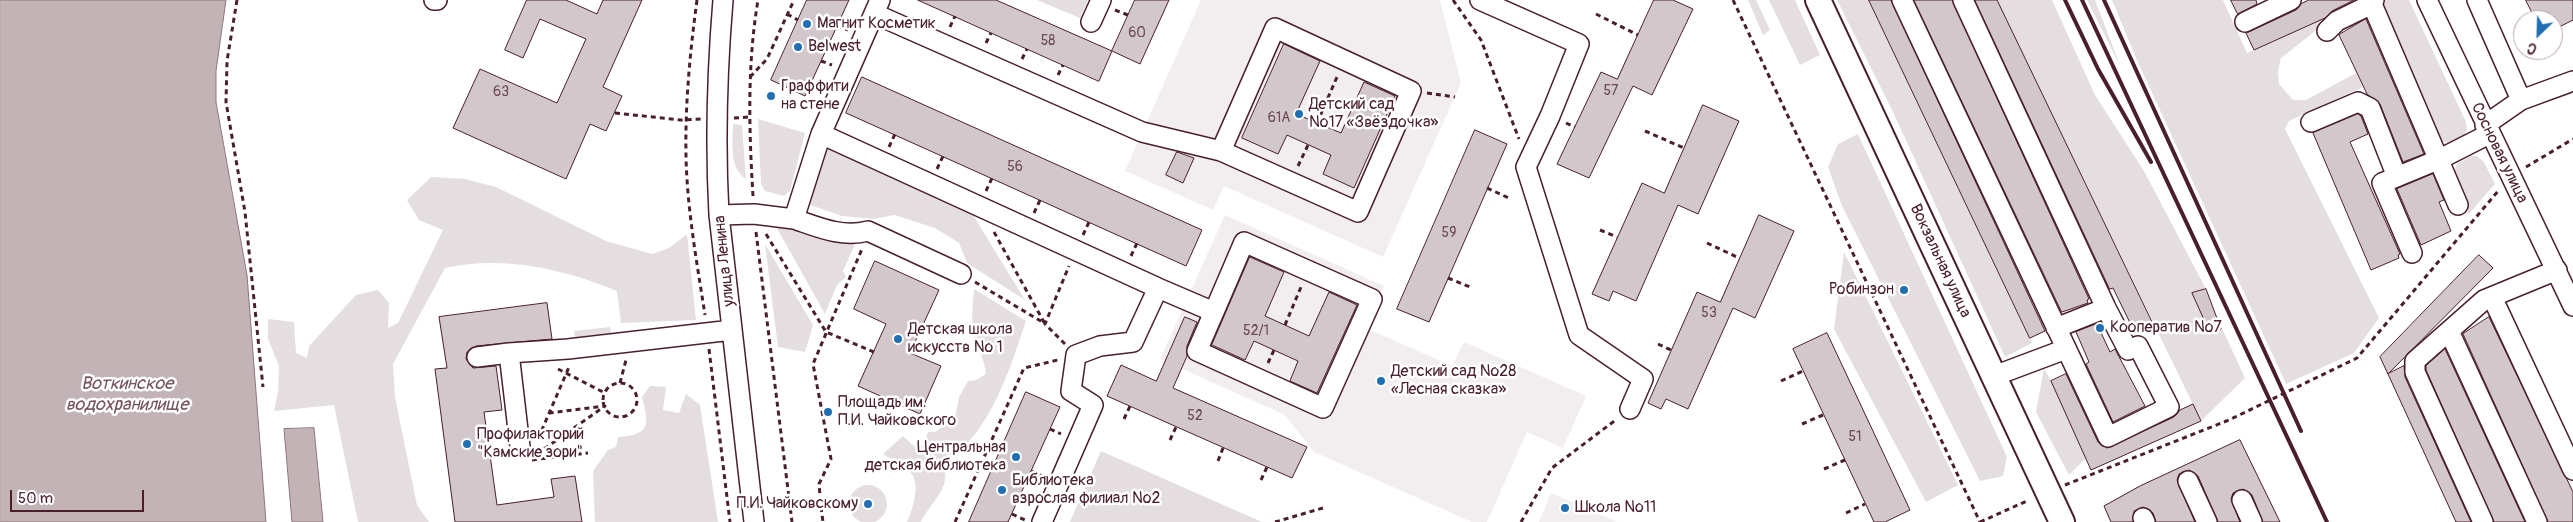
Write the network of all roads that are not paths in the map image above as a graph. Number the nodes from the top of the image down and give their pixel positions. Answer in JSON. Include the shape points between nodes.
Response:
{"nodes":[{"id":1,"x":723,"y":0,"type":"edge"},
{"id":2,"x":1101,"y":0,"type":"edge"},
{"id":3,"x":1480,"y":0,"type":"edge"},
{"id":4,"x":1818,"y":0,"type":"edge"},
{"id":5,"x":1902,"y":0,"type":"edge"},
{"id":6,"x":1963,"y":0,"type":"edge"},
{"id":7,"x":2291,"y":0,"type":"edge"},
{"id":8,"x":2427,"y":0,"type":"edge"},
{"id":9,"x":2477,"y":0,"type":"edge"},
{"id":10,"x":2373,"y":2,"type":"edge"},
{"id":11,"x":2268,"y":5,"type":"edge"},
{"id":12,"x":877,"y":7,"type":"edge"},
{"id":13,"x":1091,"y":22,"type":"dead end"},
{"id":14,"x":2245,"y":22,"type":"dead end"},
{"id":15,"x":2327,"y":31,"type":"dead end"},
{"id":16,"x":2573,"y":81,"type":"edge"},
{"id":17,"x":2521,"y":100,"type":"junction"},
{"id":18,"x":2311,"y":122,"type":"dead end"},
{"id":19,"x":2487,"y":130,"type":"junction"},
{"id":20,"x":821,"y":134,"type":"junction"},
{"id":21,"x":1220,"y":151,"type":"junction"},
{"id":22,"x":2440,"y":159,"type":"junction"},
{"id":23,"x":2398,"y":177,"type":"junction"},
{"id":24,"x":2458,"y":205,"type":"dead end"},
{"id":25,"x":719,"y":215,"type":"junction"},
{"id":26,"x":794,"y":218,"type":"junction"},
{"id":27,"x":2412,"y":253,"type":"dead end"},
{"id":28,"x":2557,"y":270,"type":"junction"},
{"id":29,"x":961,"y":274,"type":"road end"},
{"id":30,"x":1158,"y":288,"type":"junction"},
{"id":31,"x":2492,"y":297,"type":"junction"},
{"id":32,"x":2572,"y":298,"type":"edge"},
{"id":33,"x":2106,"y":308,"type":"junction"},
{"id":34,"x":1214,"y":312,"type":"junction"},
{"id":35,"x":2056,"y":328,"type":"junction"},
{"id":36,"x":732,"y":330,"type":"junction"},
{"id":37,"x":2449,"y":331,"type":"junction"},
{"id":38,"x":2066,"y":348,"type":"junction"},
{"id":39,"x":509,"y":354,"type":"junction"},
{"id":40,"x":476,"y":357,"type":"dead end"},
{"id":41,"x":1994,"y":376,"type":"junction"},
{"id":42,"x":1630,"y":409,"type":"road end"},
{"id":43,"x":529,"y":451,"type":"road end"},
{"id":44,"x":2573,"y":470,"type":"edge"},
{"id":45,"x":2188,"y":480,"type":"dead end"},
{"id":46,"x":2242,"y":500,"type":"dead end"},
{"id":47,"x":754,"y":522,"type":"edge"},
{"id":48,"x":1042,"y":522,"type":"edge"},
{"id":49,"x":2062,"y":522,"type":"edge"},
{"id":50,"x":2207,"y":522,"type":"edge"},
{"id":51,"x":2252,"y":522,"type":"edge"},
{"id":52,"x":2483,"y":522,"type":"edge"},
{"id":53,"x":2537,"y":522,"type":"edge"}],
"edges":[{"from":1,"to":25,"type":"street","name":"улица Ленина","via":[[716,118]]},
{"from":2,"to":13,"type":"street"},
{"from":3,"to":42,"type":"street","via":[[1580,44],[1526,167],[1579,335],[1644,378]]},
{"from":4,"to":41,"type":"main road","name":"Вокзальная улица"},
{"from":5,"to":35,"type":"street"},
{"from":6,"to":33,"type":"street"},
{"from":7,"to":11,"type":"street"},
{"from":8,"to":19,"type":"street","name":"Сосновая улица"},
{"from":9,"to":17,"type":"street"},
{"from":10,"to":15,"type":"street","via":[[2337,21]]},
{"from":10,"to":22,"type":"street"},
{"from":11,"to":14,"type":"street"},
{"from":12,"to":20,"type":"street"},
{"from":12,"to":21,"type":"street","via":[[1142,132]]},
{"from":16,"to":17,"type":"street"},
{"from":17,"to":19,"type":"street"},
{"from":18,"to":23,"type":"street","via":[[2358,102],[2370,108]]},
{"from":19,"to":22,"type":"street"},
{"from":19,"to":28,"type":"street","name":"Сосновая улица"},
{"from":20,"to":26,"type":"street"},
{"from":20,"to":30,"type":"street"},
{"from":21,"to":21,"type":"street","via":[[1275,28],[1411,91],[1358,212]]},
{"from":22,"to":23,"type":"street"},
{"from":22,"to":24,"type":"street"},
{"from":23,"to":27,"type":"street","via":[[2382,184]]},
{"from":25,"to":26,"type":"street"},
{"from":25,"to":36,"type":"street","name":"улица Ленина"},
{"from":26,"to":29,"type":"street","via":[[833,232],[856,235],[868,232]]},
{"from":28,"to":31,"type":"street"},
{"from":28,"to":32,"type":"street","name":"Сосновая улица"},
{"from":30,"to":34,"type":"street"},
{"from":30,"to":48,"type":"street","via":[[1134,342],[1100,346],[1076,355],[1071,391],[1093,405]]},
{"from":31,"to":37,"type":"street","via":[[2484,300]]},
{"from":31,"to":44,"type":"street"},
{"from":33,"to":35,"type":"street"},
{"from":33,"to":38,"type":"street","via":[[2128,350],[2138,346],[2169,407],[2108,437]]},
{"from":34,"to":34,"type":"street","via":[[1197,351],[1323,408],[1372,299],[1244,242]]},
{"from":35,"to":38,"type":"street"},
{"from":36,"to":39,"type":"street"},
{"from":36,"to":47,"type":"street","name":"улица Ленина"},
{"from":37,"to":52,"type":"street","via":[[2415,361],[2414,372]]},
{"from":37,"to":53,"type":"street"},
{"from":38,"to":41,"type":"street"},
{"from":39,"to":40,"type":"street"},
{"from":39,"to":43,"type":"street"},
{"from":41,"to":49,"type":"main road","name":"Вокзальная улица"},
{"from":45,"to":50,"type":"street"},
{"from":46,"to":51,"type":"street"}]}
